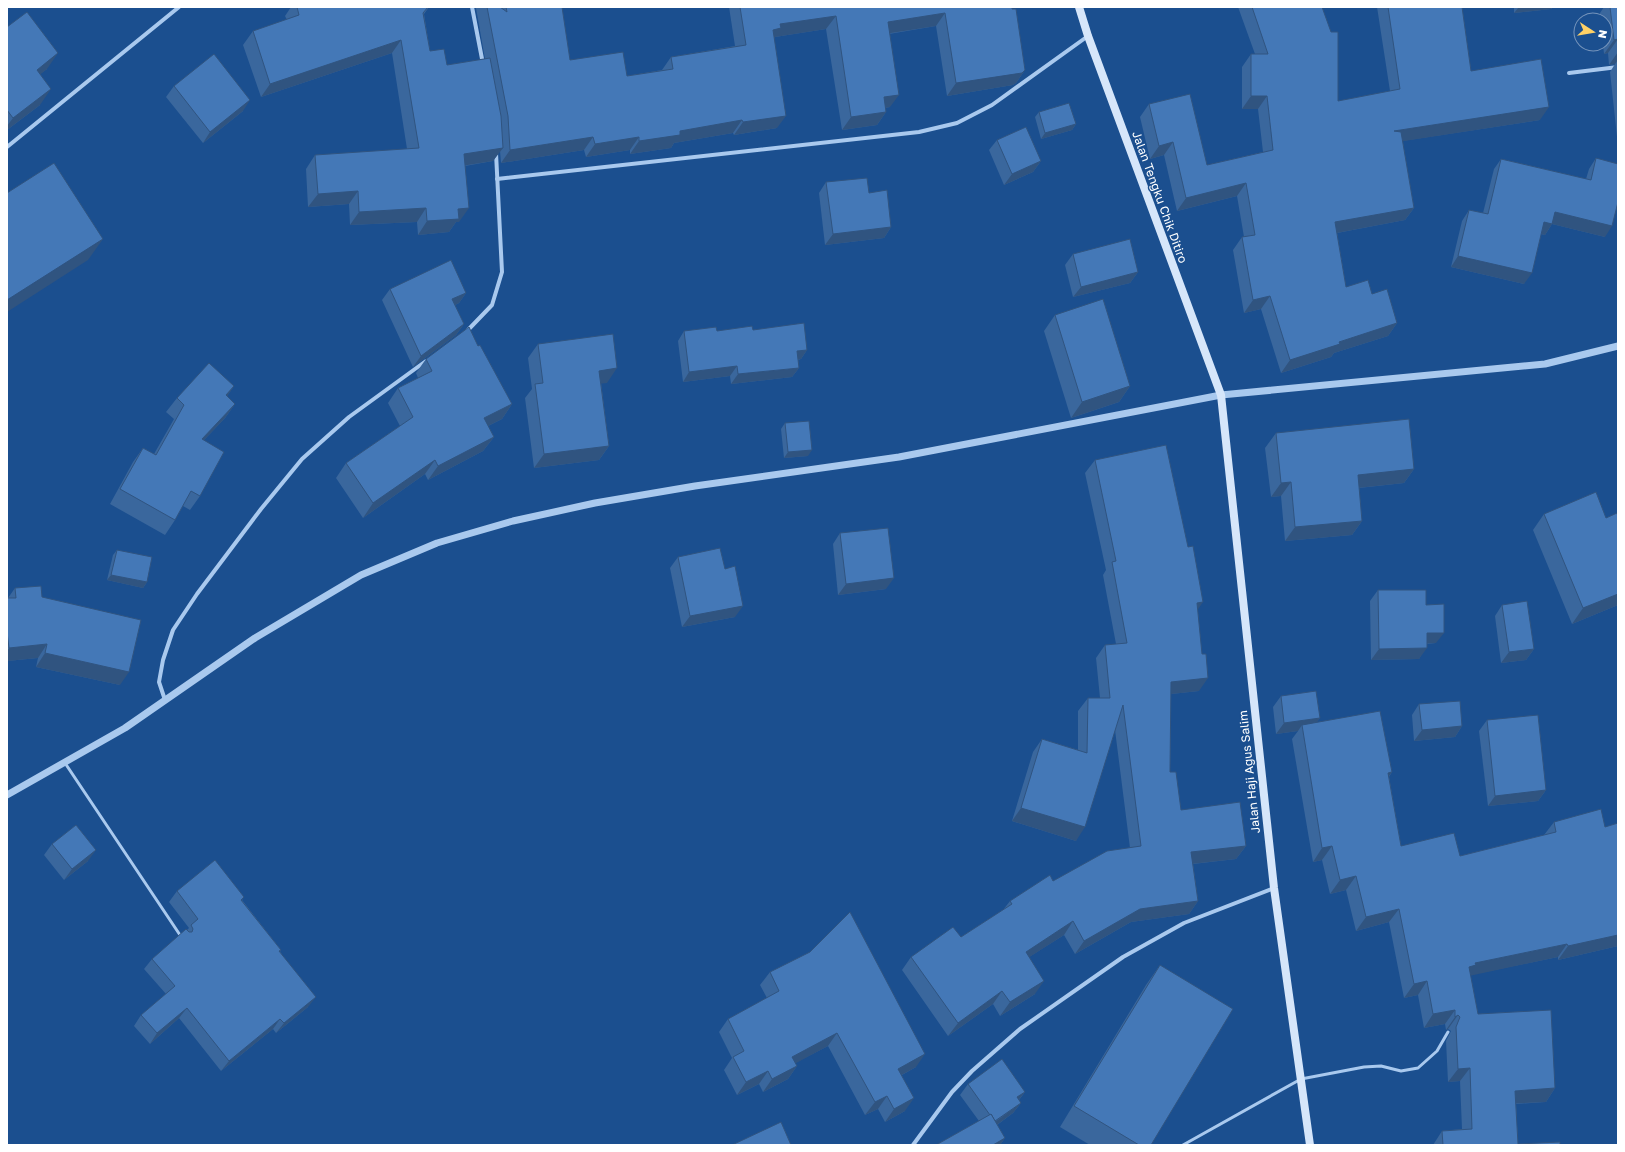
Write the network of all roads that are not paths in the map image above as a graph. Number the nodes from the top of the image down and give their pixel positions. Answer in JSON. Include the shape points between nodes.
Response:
{"nodes":[{"id":1,"x":179,"y":7,"type":"edge"},
{"id":2,"x":472,"y":7,"type":"edge"},
{"id":3,"x":1079,"y":7,"type":"edge"},
{"id":4,"x":1088,"y":36,"type":"junction"},
{"id":5,"x":1618,"y":67,"type":"edge"},
{"id":6,"x":484,"y":68,"type":"edge"},
{"id":7,"x":1569,"y":73,"type":"dead end"},
{"id":8,"x":7,"y":147,"type":"edge"},
{"id":9,"x":496,"y":150,"type":"edge"},
{"id":10,"x":497,"y":179,"type":"junction"},
{"id":11,"x":464,"y":334,"type":"edge"},
{"id":12,"x":1618,"y":346,"type":"edge"},
{"id":13,"x":432,"y":357,"type":"edge"},
{"id":14,"x":1221,"y":395,"type":"junction"},
{"id":15,"x":165,"y":700,"type":"junction"},
{"id":16,"x":65,"y":763,"type":"junction"},
{"id":17,"x":7,"y":795,"type":"edge"},
{"id":18,"x":1274,"y":888,"type":"junction"},
{"id":19,"x":183,"y":940,"type":"edge"},
{"id":20,"x":1448,"y":1032,"type":"dead end"},
{"id":21,"x":1301,"y":1079,"type":"junction"},
{"id":22,"x":913,"y":1145,"type":"edge"},
{"id":23,"x":1183,"y":1145,"type":"edge"},
{"id":24,"x":1310,"y":1145,"type":"edge"}],
"edges":[{"from":1,"to":8,"type":"street"},
{"from":2,"to":6,"type":"street"},
{"from":3,"to":4,"type":"main road","name":"Jalan Tengku Chik Ditiro"},
{"from":4,"to":10,"type":"street","via":[[992,105],[957,123],[919,132]]},
{"from":4,"to":14,"type":"main road","name":"Jalan Tengku Chik Ditiro"},
{"from":5,"to":7,"type":"street"},
{"from":9,"to":10,"type":"street"},
{"from":10,"to":11,"type":"street","via":[[502,272],[492,305]]},
{"from":12,"to":14,"type":"street","via":[[1545,364]]},
{"from":13,"to":15,"type":"street","via":[[349,417],[302,459],[261,509],[173,630],[159,682]]},
{"from":14,"to":15,"type":"street","via":[[899,457],[696,486],[596,503],[513,522],[437,544],[361,575],[255,638]]},
{"from":14,"to":18,"type":"main road","name":"Jalan Haji Agus Salim"},
{"from":15,"to":16,"type":"street","via":[[125,728]]},
{"from":16,"to":17,"type":"street"},
{"from":16,"to":19,"type":"lane"},
{"from":18,"to":21,"type":"main road","name":"Jalan Haji Agus Salim"},
{"from":18,"to":22,"type":"street","via":[[1184,923],[1130,953],[1020,1029],[952,1092]]},
{"from":20,"to":21,"type":"lane","via":[[1437,1051],[1418,1068],[1401,1071],[1381,1066],[1364,1067]]},
{"from":21,"to":23,"type":"lane"},
{"from":21,"to":24,"type":"main road","name":"Jalan Haji Agus Salim"}]}
